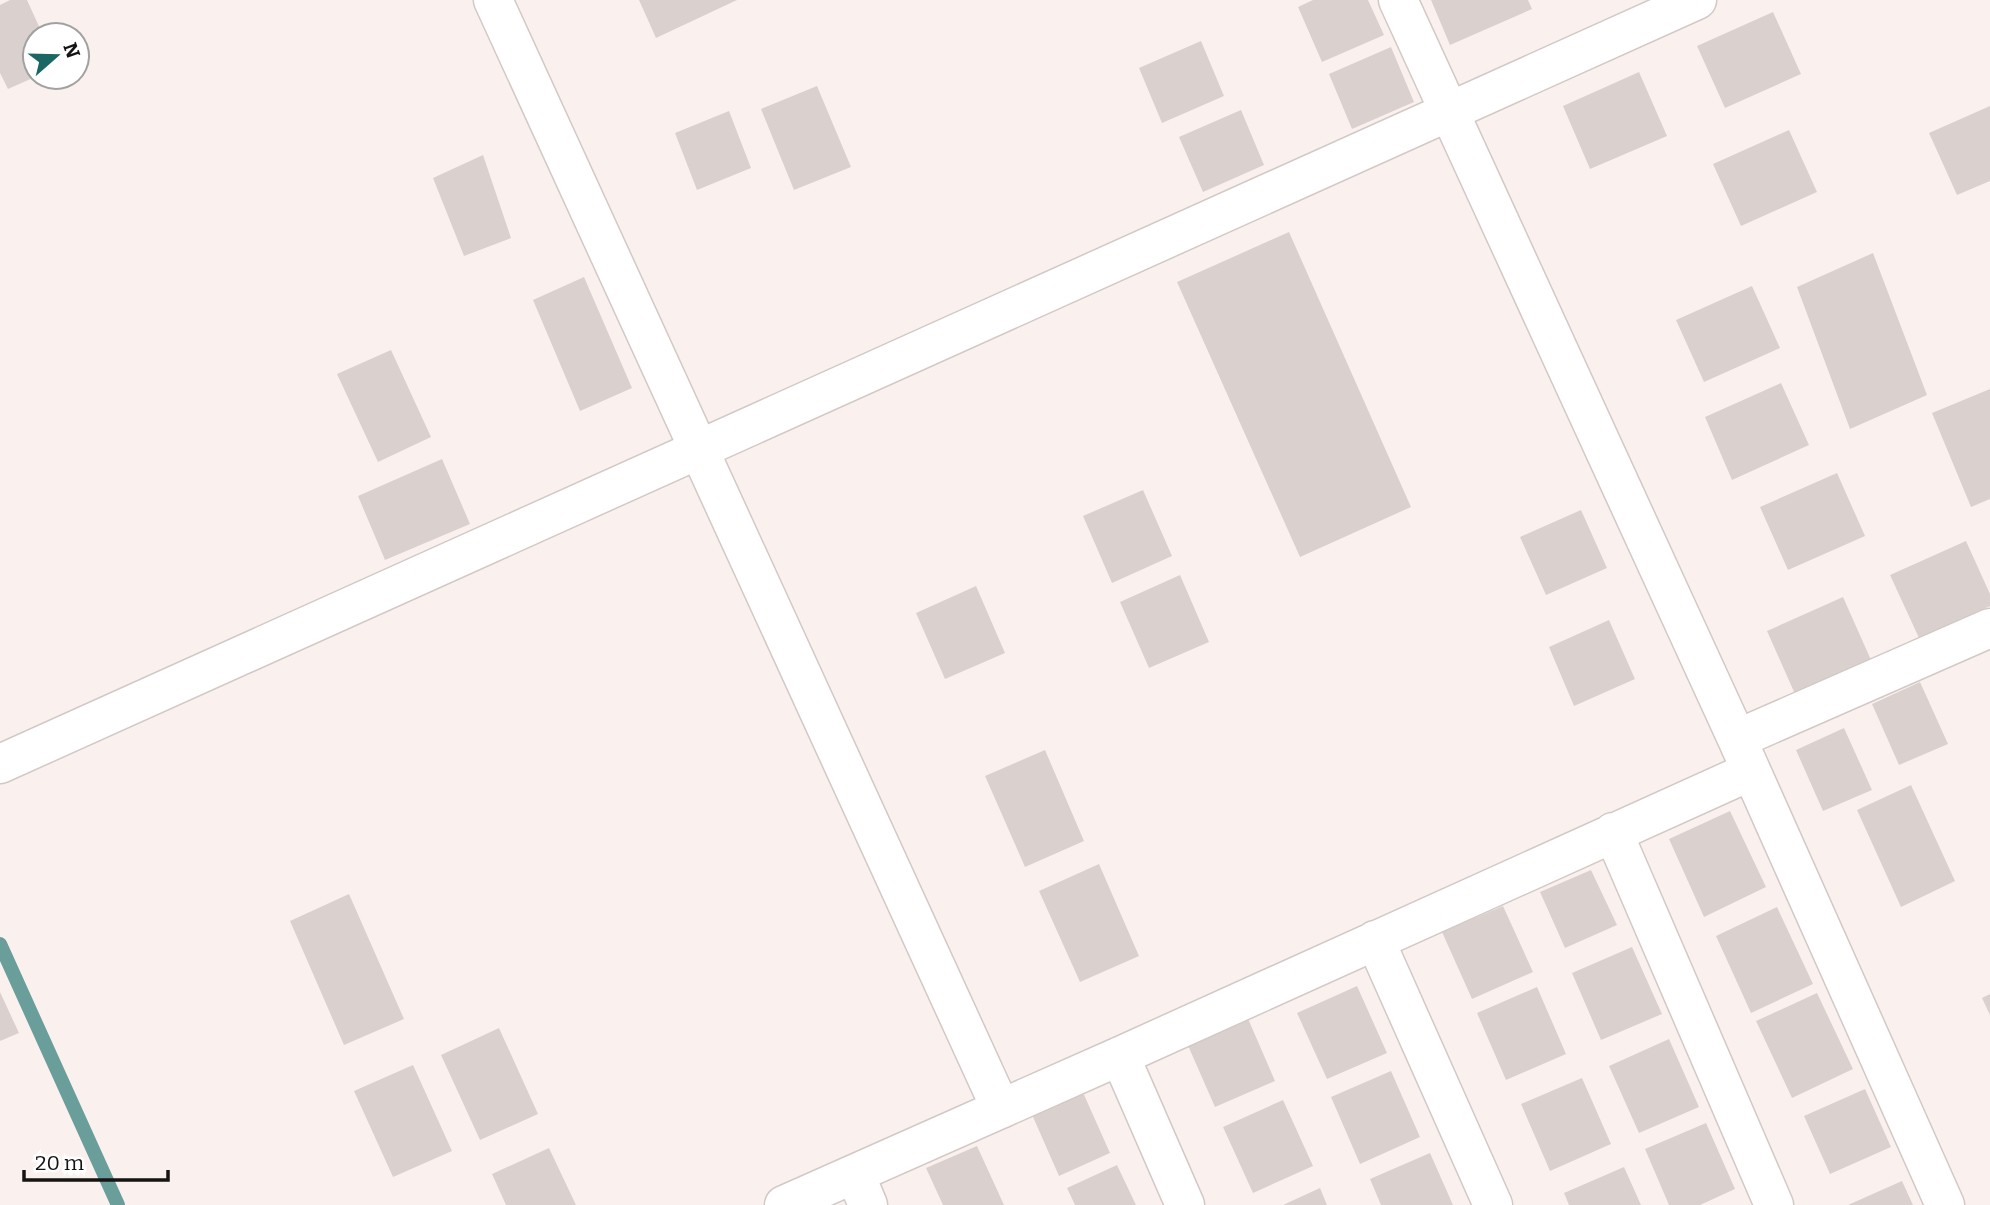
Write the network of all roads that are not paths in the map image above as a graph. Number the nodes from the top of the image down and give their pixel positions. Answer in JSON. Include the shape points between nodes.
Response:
{"nodes":[{"id":1,"x":493,"y":0,"type":"edge"},
{"id":2,"x":1398,"y":0,"type":"edge"},
{"id":3,"x":1697,"y":0,"type":"edge"},
{"id":4,"x":1449,"y":113,"type":"junction"},
{"id":5,"x":697,"y":449,"type":"junction"},
{"id":6,"x":1990,"y":628,"type":"edge"},
{"id":7,"x":1744,"y":755,"type":"junction"},
{"id":8,"x":0,"y":764,"type":"edge"},
{"id":9,"x":1613,"y":832,"type":"junction"},
{"id":10,"x":1375,"y":940,"type":"junction"},
{"id":11,"x":1120,"y":1056,"type":"junction"},
{"id":12,"x":1001,"y":1109,"type":"junction"},
{"id":13,"x":861,"y":1190,"type":"edge"},
{"id":14,"x":784,"y":1205,"type":"edge"},
{"id":15,"x":1185,"y":1205,"type":"edge"},
{"id":16,"x":1493,"y":1205,"type":"edge"},
{"id":17,"x":1774,"y":1205,"type":"edge"},
{"id":18,"x":1945,"y":1205,"type":"edge"}],
"edges":[{"from":1,"to":5,"type":"street"},
{"from":2,"to":4,"type":"street"},
{"from":3,"to":4,"type":"street"},
{"from":4,"to":5,"type":"street"},
{"from":4,"to":7,"type":"street"},
{"from":5,"to":8,"type":"street"},
{"from":5,"to":12,"type":"street"},
{"from":6,"to":7,"type":"street"},
{"from":7,"to":9,"type":"street"},
{"from":7,"to":18,"type":"street"},
{"from":9,"to":10,"type":"street"},
{"from":9,"to":17,"type":"street"},
{"from":10,"to":11,"type":"street"},
{"from":10,"to":16,"type":"street"},
{"from":11,"to":12,"type":"street"},
{"from":11,"to":15,"type":"street"},
{"from":12,"to":13,"type":"street"},
{"from":13,"to":14,"type":"street"}]}
